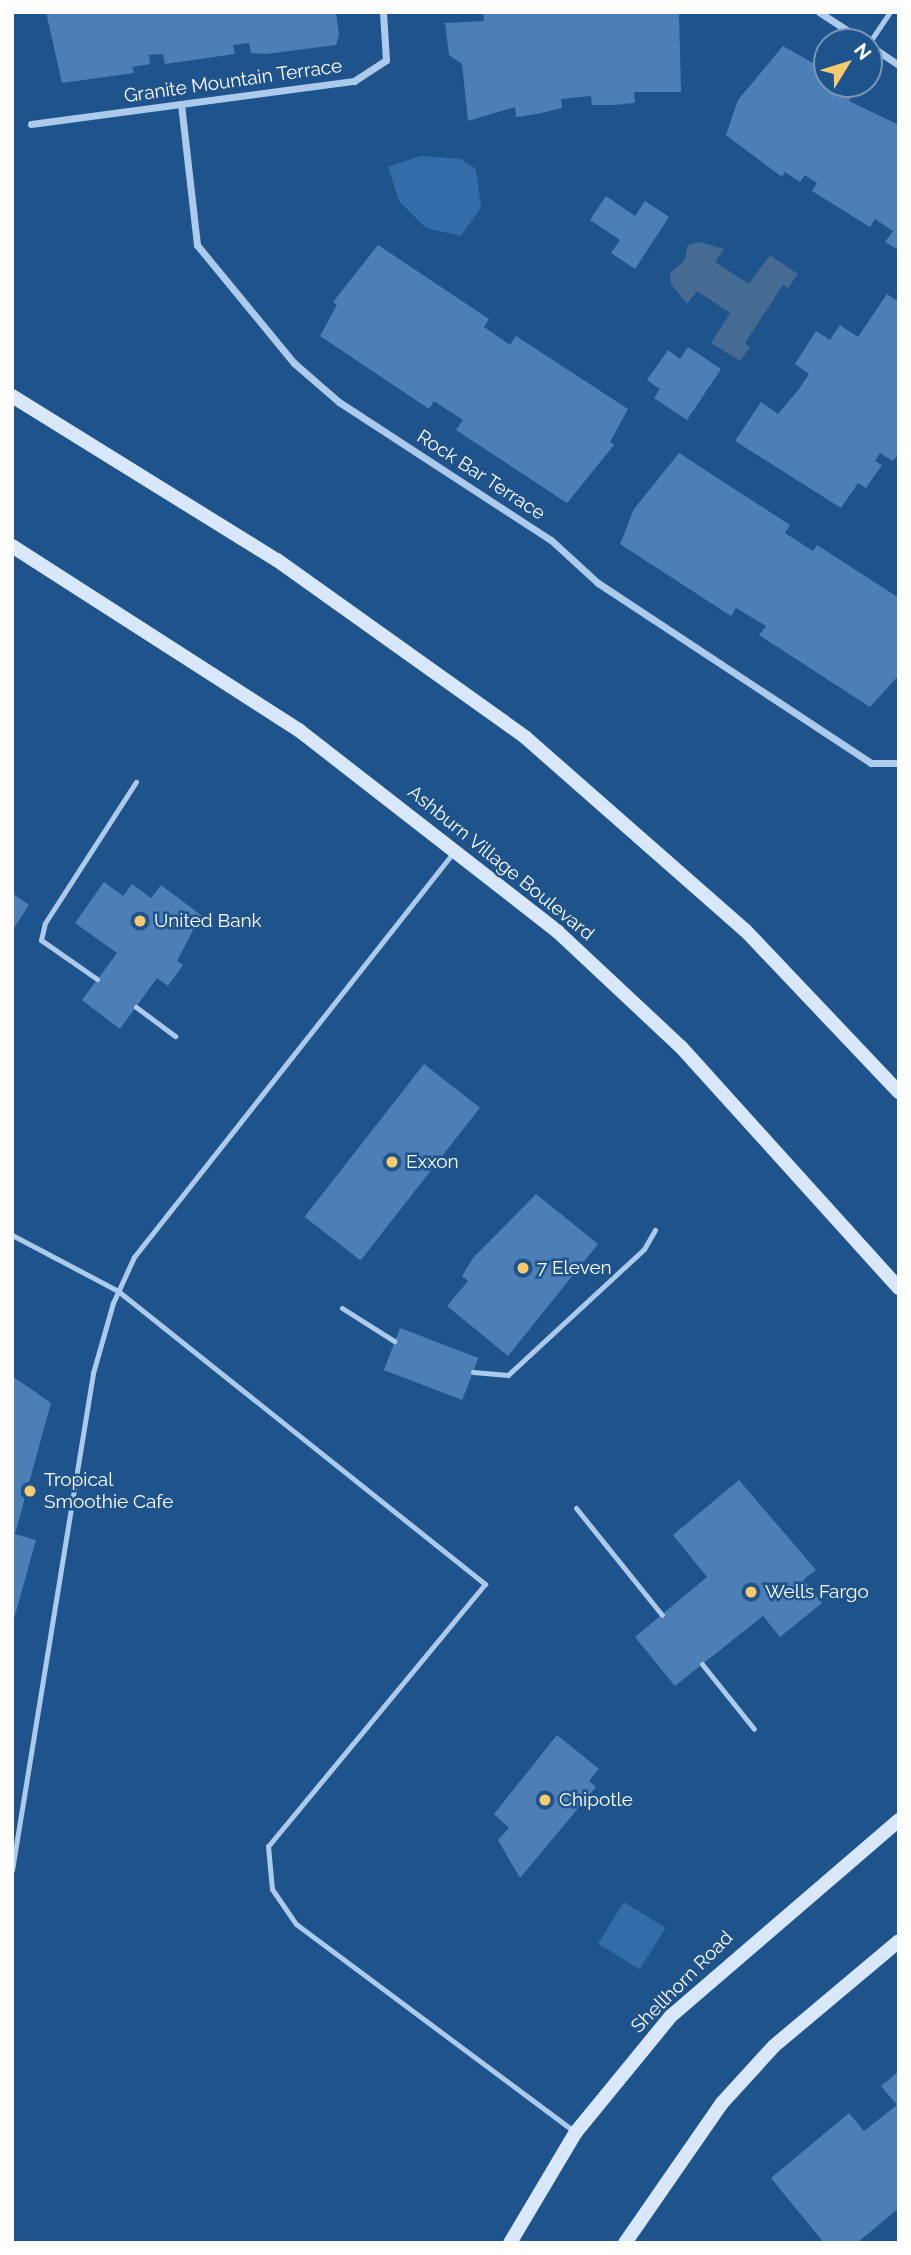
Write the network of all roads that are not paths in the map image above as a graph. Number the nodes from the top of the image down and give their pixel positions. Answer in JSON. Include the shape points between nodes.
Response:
{"nodes":[{"id":1,"x":383,"y":12,"type":"edge"},
{"id":2,"x":819,"y":12,"type":"edge"},
{"id":3,"x":890,"y":12,"type":"edge"},
{"id":4,"x":844,"y":28,"type":"edge"},
{"id":5,"x":879,"y":28,"type":"edge"},
{"id":6,"x":883,"y":54,"type":"edge"},
{"id":7,"x":899,"y":65,"type":"edge"},
{"id":8,"x":181,"y":104,"type":"junction"},
{"id":9,"x":31,"y":124,"type":"dead end"},
{"id":10,"x":12,"y":396,"type":"edge"},
{"id":11,"x":12,"y":546,"type":"edge"},
{"id":12,"x":899,"y":764,"type":"edge"},
{"id":13,"x":136,"y":782,"type":"dead end"},
{"id":14,"x":457,"y":848,"type":"junction"},
{"id":15,"x":97,"y":979,"type":"dead end"},
{"id":16,"x":136,"y":1007,"type":"dead end"},
{"id":17,"x":175,"y":1036,"type":"dead end"},
{"id":18,"x":899,"y":1092,"type":"edge"},
{"id":19,"x":655,"y":1230,"type":"dead end"},
{"id":20,"x":12,"y":1236,"type":"edge"},
{"id":21,"x":899,"y":1288,"type":"edge"},
{"id":22,"x":118,"y":1291,"type":"junction"},
{"id":23,"x":342,"y":1308,"type":"dead end"},
{"id":24,"x":394,"y":1341,"type":"dead end"},
{"id":25,"x":472,"y":1372,"type":"dead end"},
{"id":26,"x":576,"y":1508,"type":"dead end"},
{"id":27,"x":662,"y":1615,"type":"dead end"},
{"id":28,"x":702,"y":1664,"type":"dead end"},
{"id":29,"x":754,"y":1729,"type":"dead end"},
{"id":30,"x":899,"y":1820,"type":"edge"},
{"id":31,"x":12,"y":1870,"type":"edge"},
{"id":32,"x":899,"y":1941,"type":"edge"},
{"id":33,"x":576,"y":2132,"type":"junction"},
{"id":34,"x":510,"y":2243,"type":"edge"},
{"id":35,"x":625,"y":2243,"type":"edge"}],
"edges":[{"from":1,"to":8,"type":"street","name":"Granite Mountain Terrace","via":[[386,60],[372,73],[354,81]]},
{"from":2,"to":4,"type":"street"},
{"from":3,"to":5,"type":"lane"},
{"from":6,"to":7,"type":"street"},
{"from":8,"to":9,"type":"street","name":"Granite Mountain Terrace"},
{"from":8,"to":12,"type":"street","name":"Rock Bar Terrace","via":[[197,245],[294,363],[340,402],[551,540],[598,583],[871,763]]},
{"from":10,"to":18,"type":"main road","via":[[277,560],[525,737],[745,930]]},
{"from":11,"to":14,"type":"main road","name":"Ashburn Village Boulevard","via":[[300,731]]},
{"from":13,"to":15,"type":"lane","via":[[45,923],[41,940]]},
{"from":14,"to":21,"type":"main road","name":"Ashburn Village Boulevard","via":[[681,1047]]},
{"from":14,"to":22,"type":"lane","via":[[134,1257]]},
{"from":16,"to":17,"type":"lane"},
{"from":19,"to":25,"type":"lane","via":[[644,1250],[508,1375]]},
{"from":20,"to":22,"type":"lane"},
{"from":22,"to":31,"type":"lane","via":[[93,1373]]},
{"from":22,"to":33,"type":"lane","via":[[485,1584],[268,1846],[272,1889],[296,1924]]},
{"from":23,"to":24,"type":"lane"},
{"from":26,"to":27,"type":"lane"},
{"from":28,"to":29,"type":"lane"},
{"from":30,"to":33,"type":"main road","name":"Shellhorn Road","via":[[671,2016]]},
{"from":32,"to":35,"type":"main road","via":[[774,2046],[731,2093]]},
{"from":33,"to":34,"type":"main road","name":"Shellhorn Road"}]}
